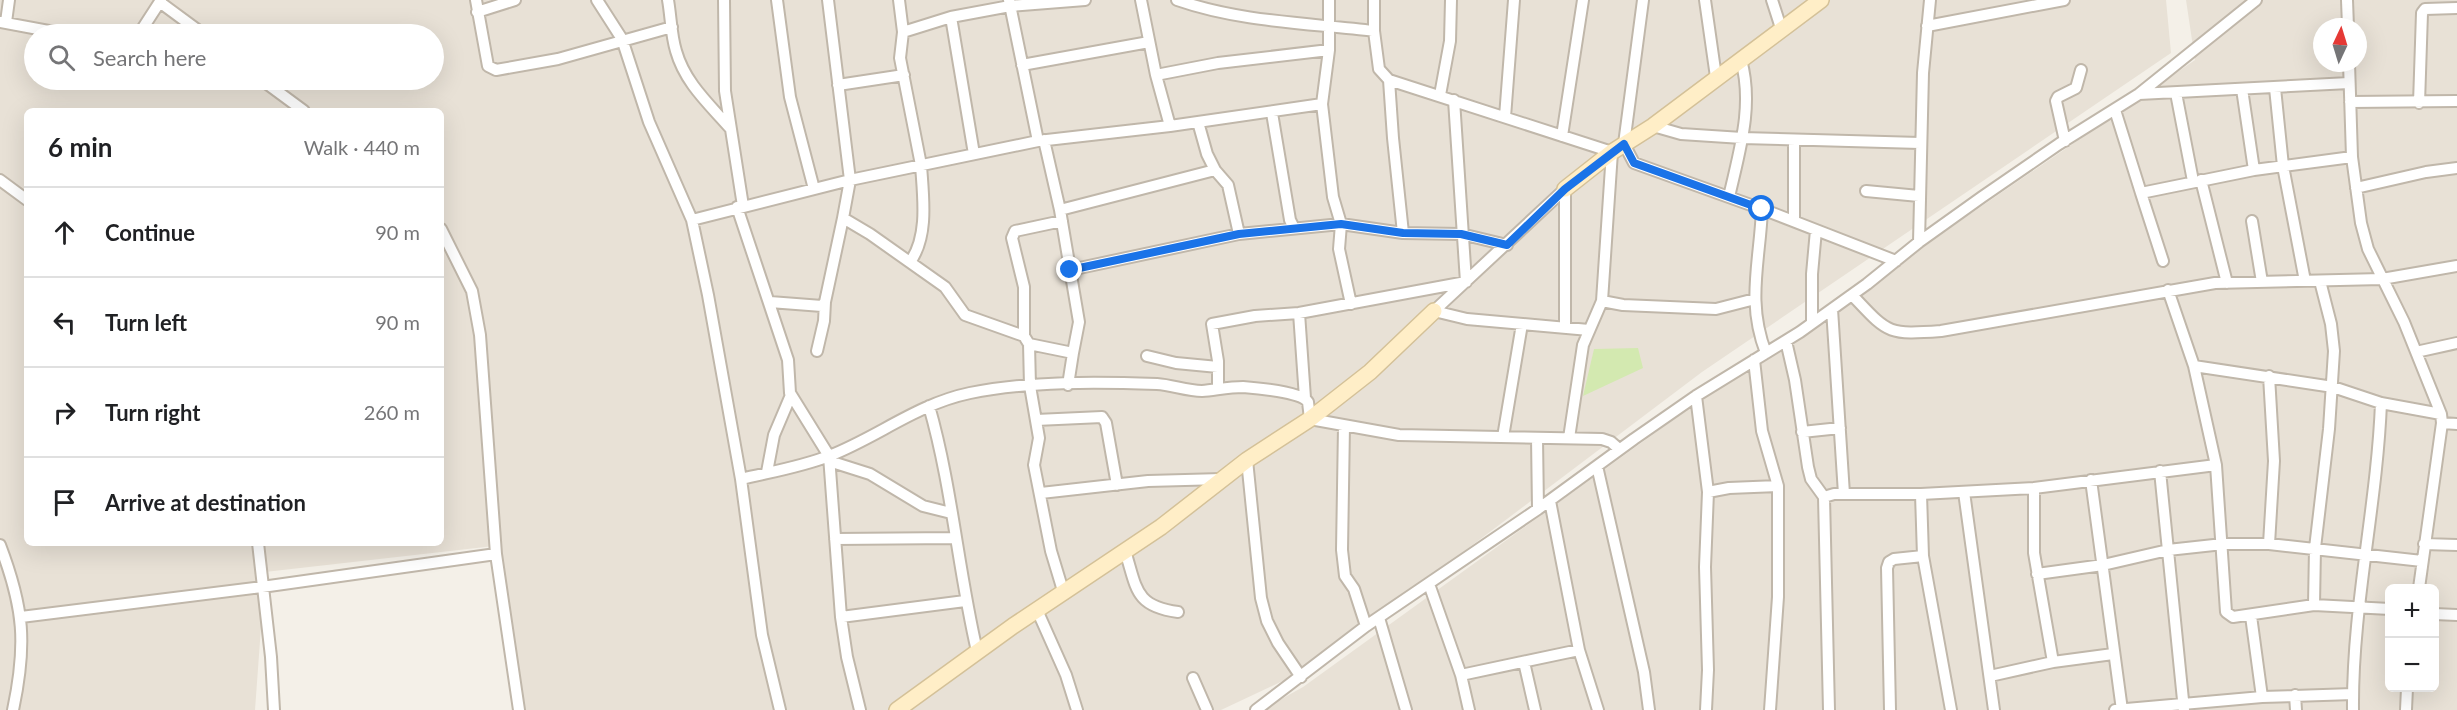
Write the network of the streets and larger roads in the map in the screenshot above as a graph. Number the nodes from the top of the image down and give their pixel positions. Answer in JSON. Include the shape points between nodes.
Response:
{"nodes":[{"id":1,"x":9,"y":0,"type":"edge"},
{"id":2,"x":476,"y":0,"type":"edge"},
{"id":3,"x":515,"y":0,"type":"edge"},
{"id":4,"x":597,"y":0,"type":"edge"},
{"id":5,"x":668,"y":0,"type":"edge"},
{"id":6,"x":724,"y":0,"type":"edge"},
{"id":7,"x":777,"y":0,"type":"edge"},
{"id":8,"x":828,"y":0,"type":"edge"},
{"id":9,"x":899,"y":0,"type":"edge"},
{"id":10,"x":1085,"y":0,"type":"edge"},
{"id":11,"x":1142,"y":0,"type":"edge"},
{"id":12,"x":1177,"y":0,"type":"edge"},
{"id":13,"x":1329,"y":0,"type":"edge"},
{"id":14,"x":1374,"y":0,"type":"edge"},
{"id":15,"x":1451,"y":0,"type":"edge"},
{"id":16,"x":1514,"y":0,"type":"edge"},
{"id":17,"x":1583,"y":0,"type":"edge"},
{"id":18,"x":1643,"y":0,"type":"edge"},
{"id":19,"x":1705,"y":0,"type":"edge"},
{"id":20,"x":1772,"y":0,"type":"edge"},
{"id":21,"x":1821,"y":0,"type":"edge"},
{"id":22,"x":1930,"y":0,"type":"edge"},
{"id":23,"x":2064,"y":0,"type":"edge"},
{"id":24,"x":2256,"y":0,"type":"edge"},
{"id":25,"x":2347,"y":0,"type":"edge"},
{"id":26,"x":161,"y":1,"type":"edge"},
{"id":27,"x":1010,"y":3,"type":"edge"},
{"id":28,"x":2457,"y":9,"type":"edge"},
{"id":29,"x":477,"y":12,"type":"junction"},
{"id":30,"x":951,"y":17,"type":"junction"},
{"id":31,"x":2348,"y":18,"type":"edge"},
{"id":32,"x":3,"y":22,"type":"edge"},
{"id":33,"x":146,"y":24,"type":"edge"},
{"id":34,"x":190,"y":24,"type":"edge"},
{"id":35,"x":1330,"y":25,"type":"junction"},
{"id":36,"x":24,"y":26,"type":"edge"},
{"id":37,"x":1927,"y":26,"type":"junction"},
{"id":38,"x":672,"y":27,"type":"junction"},
{"id":39,"x":1781,"y":28,"type":"junction"},
{"id":40,"x":1374,"y":31,"type":"junction"},
{"id":41,"x":903,"y":32,"type":"junction"},
{"id":42,"x":622,"y":39,"type":"junction"},
{"id":43,"x":1149,"y":42,"type":"junction"},
{"id":44,"x":1329,"y":50,"type":"junction"},
{"id":45,"x":1741,"y":60,"type":"junction"},
{"id":46,"x":1022,"y":64,"type":"junction"},
{"id":47,"x":2081,"y":70,"type":"dead end"},
{"id":48,"x":2349,"y":72,"type":"edge"},
{"id":49,"x":904,"y":75,"type":"junction"},
{"id":50,"x":1156,"y":75,"type":"junction"},
{"id":51,"x":1716,"y":77,"type":"junction"},
{"id":52,"x":1389,"y":80,"type":"junction"},
{"id":53,"x":2349,"y":83,"type":"junction"},
{"id":54,"x":838,"y":85,"type":"junction"},
{"id":55,"x":2276,"y":88,"type":"junction"},
{"id":56,"x":2242,"y":89,"type":"junction"},
{"id":57,"x":276,"y":90,"type":"edge"},
{"id":58,"x":2176,"y":93,"type":"junction"},
{"id":59,"x":2139,"y":94,"type":"junction"},
{"id":60,"x":1440,"y":95,"type":"junction"},
{"id":61,"x":1454,"y":100,"type":"junction"},
{"id":62,"x":2457,"y":101,"type":"edge"},
{"id":63,"x":2350,"y":102,"type":"junction"},
{"id":64,"x":2419,"y":103,"type":"junction"},
{"id":65,"x":1322,"y":104,"type":"junction"},
{"id":66,"x":300,"y":108,"type":"edge"},
{"id":67,"x":2115,"y":110,"type":"junction"},
{"id":68,"x":1272,"y":113,"type":"junction"},
{"id":69,"x":1505,"y":117,"type":"junction"},
{"id":70,"x":1198,"y":122,"type":"junction"},
{"id":71,"x":1170,"y":126,"type":"junction"},
{"id":72,"x":1653,"y":126,"type":"junction"},
{"id":73,"x":730,"y":128,"type":"junction"},
{"id":74,"x":1562,"y":136,"type":"junction"},
{"id":75,"x":1742,"y":138,"type":"junction"},
{"id":76,"x":1794,"y":140,"type":"junction"},
{"id":77,"x":1041,"y":141,"type":"junction"},
{"id":78,"x":2065,"y":141,"type":"junction"},
{"id":79,"x":1920,"y":142,"type":"junction"},
{"id":80,"x":1618,"y":148,"type":"junction"},
{"id":81,"x":974,"y":154,"type":"junction"},
{"id":82,"x":2352,"y":157,"type":"junction"},
{"id":83,"x":921,"y":165,"type":"junction"},
{"id":84,"x":2283,"y":166,"type":"junction"},
{"id":85,"x":2457,"y":168,"type":"edge"},
{"id":86,"x":1215,"y":170,"type":"junction"},
{"id":87,"x":2254,"y":170,"type":"junction"},
{"id":88,"x":0,"y":180,"type":"edge"},
{"id":89,"x":850,"y":180,"type":"junction"},
{"id":90,"x":2197,"y":180,"type":"junction"},
{"id":91,"x":814,"y":189,"type":"junction"},
{"id":92,"x":1565,"y":189,"type":"junction"},
{"id":93,"x":2356,"y":189,"type":"junction"},
{"id":94,"x":1866,"y":191,"type":"dead end"},
{"id":95,"x":2141,"y":194,"type":"junction"},
{"id":96,"x":1919,"y":196,"type":"junction"},
{"id":97,"x":1730,"y":197,"type":"junction"},
{"id":98,"x":24,"y":198,"type":"edge"},
{"id":99,"x":740,"y":207,"type":"junction"},
{"id":100,"x":1762,"y":209,"type":"junction"},
{"id":101,"x":1061,"y":216,"type":"junction"},
{"id":102,"x":843,"y":218,"type":"junction"},
{"id":103,"x":692,"y":220,"type":"junction"},
{"id":104,"x":1794,"y":221,"type":"junction"},
{"id":105,"x":2252,"y":221,"type":"dead end"},
{"id":106,"x":1341,"y":224,"type":"junction"},
{"id":107,"x":1294,"y":228,"type":"junction"},
{"id":108,"x":1816,"y":230,"type":"junction"},
{"id":109,"x":1403,"y":233,"type":"junction"},
{"id":110,"x":1239,"y":234,"type":"junction"},
{"id":111,"x":1461,"y":234,"type":"junction"},
{"id":112,"x":444,"y":235,"type":"edge"},
{"id":113,"x":1918,"y":242,"type":"junction"},
{"id":114,"x":1507,"y":245,"type":"junction"},
{"id":115,"x":1896,"y":261,"type":"junction"},
{"id":116,"x":2163,"y":261,"type":"dead end"},
{"id":117,"x":910,"y":262,"type":"junction"},
{"id":118,"x":2457,"y":266,"type":"edge"},
{"id":119,"x":1070,"y":270,"type":"junction"},
{"id":120,"x":2382,"y":279,"type":"junction"},
{"id":121,"x":2305,"y":281,"type":"junction"},
{"id":122,"x":2320,"y":281,"type":"junction"},
{"id":123,"x":1466,"y":282,"type":"junction"},
{"id":124,"x":2262,"y":282,"type":"junction"},
{"id":125,"x":2227,"y":283,"type":"junction"},
{"id":126,"x":2168,"y":290,"type":"junction"},
{"id":127,"x":1852,"y":295,"type":"junction"},
{"id":128,"x":1755,"y":298,"type":"junction"},
{"id":129,"x":770,"y":302,"type":"junction"},
{"id":130,"x":825,"y":302,"type":"junction"},
{"id":131,"x":1602,"y":302,"type":"junction"},
{"id":132,"x":1351,"y":304,"type":"junction"},
{"id":133,"x":1832,"y":309,"type":"junction"},
{"id":134,"x":1434,"y":311,"type":"junction"},
{"id":135,"x":1299,"y":313,"type":"junction"},
{"id":136,"x":1812,"y":323,"type":"junction"},
{"id":137,"x":1522,"y":324,"type":"junction"},
{"id":138,"x":1565,"y":328,"type":"junction"},
{"id":139,"x":1589,"y":330,"type":"junction"},
{"id":140,"x":1027,"y":340,"type":"junction"},
{"id":141,"x":1786,"y":341,"type":"junction"},
{"id":142,"x":2457,"y":343,"type":"edge"},
{"id":143,"x":817,"y":351,"type":"dead end"},
{"id":144,"x":2416,"y":352,"type":"junction"},
{"id":145,"x":1073,"y":353,"type":"junction"},
{"id":146,"x":1766,"y":353,"type":"junction"},
{"id":147,"x":1147,"y":356,"type":"dead end"},
{"id":148,"x":1754,"y":360,"type":"junction"},
{"id":149,"x":2194,"y":366,"type":"junction"},
{"id":150,"x":1218,"y":367,"type":"junction"},
{"id":151,"x":2269,"y":376,"type":"junction"},
{"id":152,"x":1068,"y":385,"type":"junction"},
{"id":153,"x":1030,"y":386,"type":"junction"},
{"id":154,"x":2333,"y":387,"type":"junction"},
{"id":155,"x":1218,"y":389,"type":"junction"},
{"id":156,"x":791,"y":395,"type":"junction"},
{"id":157,"x":1696,"y":396,"type":"junction"},
{"id":158,"x":1305,"y":398,"type":"junction"},
{"id":159,"x":2381,"y":403,"type":"junction"},
{"id":160,"x":929,"y":406,"type":"junction"},
{"id":161,"x":1310,"y":419,"type":"junction"},
{"id":162,"x":2441,"y":419,"type":"junction"},
{"id":163,"x":1036,"y":420,"type":"junction"},
{"id":164,"x":2457,"y":424,"type":"edge"},
{"id":165,"x":1344,"y":426,"type":"junction"},
{"id":166,"x":1840,"y":428,"type":"junction"},
{"id":167,"x":1802,"y":432,"type":"junction"},
{"id":168,"x":1503,"y":437,"type":"junction"},
{"id":169,"x":1538,"y":438,"type":"junction"},
{"id":170,"x":1569,"y":438,"type":"junction"},
{"id":171,"x":1619,"y":449,"type":"junction"},
{"id":172,"x":829,"y":459,"type":"junction"},
{"id":173,"x":1247,"y":460,"type":"junction"},
{"id":174,"x":2216,"y":465,"type":"junction"},
{"id":175,"x":1597,"y":466,"type":"junction"},
{"id":176,"x":2160,"y":471,"type":"junction"},
{"id":177,"x":767,"y":472,"type":"junction"},
{"id":178,"x":741,"y":479,"type":"junction"},
{"id":179,"x":1222,"y":479,"type":"junction"},
{"id":180,"x":2091,"y":480,"type":"junction"},
{"id":181,"x":1117,"y":485,"type":"junction"},
{"id":182,"x":1778,"y":486,"type":"junction"},
{"id":183,"x":2034,"y":488,"type":"junction"},
{"id":184,"x":1708,"y":492,"type":"junction"},
{"id":185,"x":1964,"y":492,"type":"junction"},
{"id":186,"x":1041,"y":493,"type":"junction"},
{"id":187,"x":1844,"y":494,"type":"junction"},
{"id":188,"x":1921,"y":494,"type":"junction"},
{"id":189,"x":1824,"y":497,"type":"junction"},
{"id":190,"x":1550,"y":501,"type":"junction"},
{"id":191,"x":1538,"y":509,"type":"junction"},
{"id":192,"x":951,"y":513,"type":"junction"},
{"id":193,"x":956,"y":538,"type":"junction"},
{"id":194,"x":835,"y":539,"type":"junction"},
{"id":195,"x":2223,"y":544,"type":"junction"},
{"id":196,"x":2269,"y":544,"type":"junction"},
{"id":197,"x":2424,"y":544,"type":"junction"},
{"id":198,"x":0,"y":545,"type":"edge"},
{"id":199,"x":2457,"y":545,"type":"edge"},
{"id":200,"x":258,"y":546,"type":"edge"},
{"id":201,"x":2315,"y":548,"type":"junction"},
{"id":202,"x":2168,"y":550,"type":"junction"},
{"id":203,"x":1125,"y":551,"type":"junction"},
{"id":204,"x":496,"y":554,"type":"junction"},
{"id":205,"x":2365,"y":555,"type":"junction"},
{"id":206,"x":1923,"y":556,"type":"junction"},
{"id":207,"x":2422,"y":561,"type":"junction"},
{"id":208,"x":2103,"y":565,"type":"junction"},
{"id":209,"x":2037,"y":574,"type":"junction"},
{"id":210,"x":1429,"y":584,"type":"junction"},
{"id":211,"x":2419,"y":584,"type":"edge"},
{"id":212,"x":262,"y":587,"type":"junction"},
{"id":213,"x":1064,"y":594,"type":"junction"},
{"id":214,"x":965,"y":601,"type":"junction"},
{"id":215,"x":2314,"y":606,"type":"junction"},
{"id":216,"x":2359,"y":609,"type":"junction"},
{"id":217,"x":2385,"y":609,"type":"edge"},
{"id":218,"x":1037,"y":610,"type":"junction"},
{"id":219,"x":1178,"y":612,"type":"dead end"},
{"id":220,"x":2439,"y":614,"type":"edge"},
{"id":221,"x":2457,"y":615,"type":"edge"},
{"id":222,"x":2251,"y":616,"type":"junction"},
{"id":223,"x":21,"y":617,"type":"junction"},
{"id":224,"x":841,"y":617,"type":"junction"},
{"id":225,"x":1379,"y":618,"type":"junction"},
{"id":226,"x":1366,"y":626,"type":"junction"},
{"id":227,"x":1579,"y":650,"type":"junction"},
{"id":228,"x":977,"y":651,"type":"junction"},
{"id":229,"x":2113,"y":654,"type":"junction"},
{"id":230,"x":1524,"y":662,"type":"junction"},
{"id":231,"x":2053,"y":662,"type":"junction"},
{"id":232,"x":1461,"y":675,"type":"junction"},
{"id":233,"x":1990,"y":676,"type":"junction"},
{"id":234,"x":1301,"y":677,"type":"junction"},
{"id":235,"x":1193,"y":678,"type":"dead end"},
{"id":236,"x":2407,"y":692,"type":"edge"},
{"id":237,"x":2353,"y":694,"type":"junction"},
{"id":238,"x":2295,"y":695,"type":"junction"},
{"id":239,"x":2262,"y":697,"type":"junction"},
{"id":240,"x":2183,"y":706,"type":"edge"},
{"id":241,"x":2119,"y":709,"type":"edge"},
{"id":242,"x":13,"y":710,"type":"edge"},
{"id":243,"x":274,"y":710,"type":"edge"},
{"id":244,"x":519,"y":710,"type":"edge"},
{"id":245,"x":780,"y":710,"type":"edge"},
{"id":246,"x":860,"y":710,"type":"edge"},
{"id":247,"x":897,"y":710,"type":"edge"},
{"id":248,"x":1077,"y":710,"type":"edge"},
{"id":249,"x":1207,"y":710,"type":"edge"},
{"id":250,"x":1256,"y":710,"type":"edge"},
{"id":251,"x":1406,"y":710,"type":"edge"},
{"id":252,"x":1468,"y":710,"type":"edge"},
{"id":253,"x":1535,"y":710,"type":"edge"},
{"id":254,"x":1598,"y":710,"type":"edge"},
{"id":255,"x":1649,"y":710,"type":"edge"},
{"id":256,"x":1706,"y":710,"type":"edge"},
{"id":257,"x":1770,"y":710,"type":"edge"},
{"id":258,"x":1828,"y":710,"type":"edge"},
{"id":259,"x":1890,"y":710,"type":"edge"},
{"id":260,"x":1951,"y":710,"type":"edge"},
{"id":261,"x":1994,"y":710,"type":"edge"},
{"id":262,"x":2296,"y":710,"type":"edge"},
{"id":263,"x":2353,"y":710,"type":"edge"},
{"id":264,"x":2406,"y":710,"type":"edge"}],
"edges":[{"from":1,"to":32,"type":"street"},
{"from":2,"to":29,"type":"street"},
{"from":3,"to":29,"type":"street"},
{"from":4,"to":42,"type":"street"},
{"from":5,"to":38,"type":"street"},
{"from":6,"to":73,"type":"street","via":[[725,91]]},
{"from":7,"to":91,"type":"street","via":[[790,97]]},
{"from":8,"to":54,"type":"street"},
{"from":9,"to":41,"type":"street"},
{"from":10,"to":27,"type":"street"},
{"from":11,"to":43,"type":"street"},
{"from":12,"to":35,"type":"street","via":[[1228,14],[1307,26]]},
{"from":13,"to":35,"type":"street"},
{"from":14,"to":40,"type":"street"},
{"from":15,"to":60,"type":"street","via":[[1450,41]]},
{"from":16,"to":69,"type":"street"},
{"from":17,"to":74,"type":"street"},
{"from":18,"to":80,"type":"street"},
{"from":19,"to":51,"type":"street"},
{"from":20,"to":39,"type":"street"},
{"from":21,"to":39,"type":"street"},
{"from":22,"to":37,"type":"street"},
{"from":23,"to":37,"type":"street"},
{"from":24,"to":59,"type":"street"},
{"from":25,"to":31,"type":"street"},
{"from":26,"to":33,"type":"street"},
{"from":26,"to":34,"type":"street"},
{"from":27,"to":30,"type":"street"},
{"from":27,"to":46,"type":"street"},
{"from":28,"to":64,"type":"street","via":[[2431,8],[2422,13]]},
{"from":29,"to":42,"type":"street","via":[[491,69],[558,59]]},
{"from":30,"to":41,"type":"street"},
{"from":30,"to":81,"type":"street"},
{"from":32,"to":36,"type":"street"},
{"from":35,"to":40,"type":"street"},
{"from":35,"to":44,"type":"street"},
{"from":37,"to":79,"type":"street"},
{"from":38,"to":42,"type":"street"},
{"from":38,"to":73,"type":"street","via":[[675,49],[688,80]]},
{"from":39,"to":45,"type":"street"},
{"from":40,"to":52,"type":"street","via":[[1379,69]]},
{"from":41,"to":49,"type":"street","via":[[900,58]]},
{"from":42,"to":103,"type":"street","via":[[649,122]]},
{"from":43,"to":46,"type":"street"},
{"from":43,"to":50,"type":"street"},
{"from":44,"to":50,"type":"street","via":[[1218,63]]},
{"from":44,"to":65,"type":"street"},
{"from":45,"to":51,"type":"street"},
{"from":45,"to":75,"type":"street","via":[[1747,92]]},
{"from":46,"to":77,"type":"street"},
{"from":47,"to":78,"type":"street","via":[[2076,88],[2056,100]]},
{"from":48,"to":53,"type":"street"},
{"from":49,"to":54,"type":"street"},
{"from":49,"to":83,"type":"street"},
{"from":50,"to":71,"type":"street"},
{"from":51,"to":72,"type":"street"},
{"from":52,"to":60,"type":"street"},
{"from":52,"to":109,"type":"street"},
{"from":53,"to":55,"type":"street"},
{"from":53,"to":63,"type":"street"},
{"from":54,"to":89,"type":"street"},
{"from":55,"to":56,"type":"street"},
{"from":55,"to":84,"type":"street"},
{"from":56,"to":58,"type":"street"},
{"from":56,"to":87,"type":"street"},
{"from":57,"to":66,"type":"street"},
{"from":58,"to":59,"type":"street"},
{"from":58,"to":90,"type":"street"},
{"from":59,"to":67,"type":"street"},
{"from":60,"to":61,"type":"street"},
{"from":61,"to":69,"type":"street"},
{"from":61,"to":111,"type":"street"},
{"from":62,"to":64,"type":"street"},
{"from":63,"to":64,"type":"street"},
{"from":63,"to":82,"type":"street"},
{"from":65,"to":68,"type":"street"},
{"from":65,"to":106,"type":"street","via":[[1333,197]]},
{"from":67,"to":78,"type":"street"},
{"from":67,"to":95,"type":"street"},
{"from":68,"to":70,"type":"street"},
{"from":68,"to":107,"type":"street"},
{"from":69,"to":74,"type":"street"},
{"from":70,"to":71,"type":"street"},
{"from":70,"to":86,"type":"street"},
{"from":71,"to":77,"type":"street"},
{"from":72,"to":75,"type":"street","via":[[1681,134]]},
{"from":72,"to":80,"type":"street"},
{"from":73,"to":99,"type":"street"},
{"from":74,"to":80,"type":"street"},
{"from":75,"to":76,"type":"street"},
{"from":75,"to":97,"type":"street"},
{"from":76,"to":79,"type":"street"},
{"from":76,"to":104,"type":"street"},
{"from":77,"to":81,"type":"street"},
{"from":77,"to":101,"type":"street"},
{"from":78,"to":113,"type":"street"},
{"from":79,"to":96,"type":"street"},
{"from":80,"to":92,"type":"street"},
{"from":80,"to":97,"type":"street","via":[[1634,163]]},
{"from":80,"to":131,"type":"street"},
{"from":81,"to":83,"type":"street"},
{"from":82,"to":84,"type":"street"},
{"from":82,"to":93,"type":"street"},
{"from":83,"to":89,"type":"street"},
{"from":83,"to":117,"type":"street","via":[[921,240]]},
{"from":84,"to":87,"type":"street"},
{"from":84,"to":121,"type":"street"},
{"from":85,"to":93,"type":"street"},
{"from":86,"to":101,"type":"street"},
{"from":86,"to":110,"type":"street","via":[[1228,185]]},
{"from":87,"to":90,"type":"street"},
{"from":88,"to":98,"type":"street"},
{"from":89,"to":91,"type":"street"},
{"from":89,"to":102,"type":"street"},
{"from":90,"to":95,"type":"street"},
{"from":90,"to":125,"type":"street"},
{"from":91,"to":99,"type":"street"},
{"from":92,"to":114,"type":"street"},
{"from":92,"to":138,"type":"street"},
{"from":93,"to":120,"type":"street","via":[[2366,240]]},
{"from":94,"to":96,"type":"street"},
{"from":95,"to":116,"type":"street"},
{"from":96,"to":113,"type":"street"},
{"from":97,"to":100,"type":"street"},
{"from":99,"to":103,"type":"street"},
{"from":99,"to":129,"type":"street"},
{"from":100,"to":104,"type":"street"},
{"from":100,"to":128,"type":"street"},
{"from":101,"to":119,"type":"street"},
{"from":101,"to":140,"type":"street","via":[[1015,231],[1012,238],[1024,287]]},
{"from":102,"to":117,"type":"street"},
{"from":102,"to":130,"type":"street"},
{"from":103,"to":178,"type":"street"},
{"from":104,"to":108,"type":"street"},
{"from":105,"to":124,"type":"street"},
{"from":106,"to":107,"type":"street"},
{"from":106,"to":109,"type":"street"},
{"from":106,"to":132,"type":"street","via":[[1339,249]]},
{"from":107,"to":110,"type":"street"},
{"from":108,"to":115,"type":"street"},
{"from":108,"to":136,"type":"street"},
{"from":109,"to":111,"type":"street"},
{"from":110,"to":119,"type":"street"},
{"from":111,"to":114,"type":"street"},
{"from":111,"to":123,"type":"street"},
{"from":112,"to":204,"type":"street","via":[[472,291],[480,335]]},
{"from":113,"to":115,"type":"street"},
{"from":114,"to":123,"type":"street"},
{"from":115,"to":127,"type":"street"},
{"from":117,"to":140,"type":"street","via":[[945,287],[965,315]]},
{"from":118,"to":120,"type":"street"},
{"from":119,"to":145,"type":"street","via":[[1079,322]]},
{"from":120,"to":122,"type":"street"},
{"from":120,"to":144,"type":"street"},
{"from":121,"to":122,"type":"street"},
{"from":121,"to":124,"type":"street"},
{"from":122,"to":154,"type":"street","via":[[2331,324]]},
{"from":123,"to":132,"type":"street"},
{"from":123,"to":134,"type":"street"},
{"from":124,"to":125,"type":"street"},
{"from":125,"to":126,"type":"street"},
{"from":126,"to":127,"type":"street","via":[[1911,333],[1883,327]]},
{"from":126,"to":149,"type":"street"},
{"from":127,"to":133,"type":"street"},
{"from":128,"to":131,"type":"street","via":[[1716,309]]},
{"from":128,"to":146,"type":"street"},
{"from":129,"to":130,"type":"street","via":[[818,306]]},
{"from":129,"to":156,"type":"street","via":[[788,360]]},
{"from":130,"to":143,"type":"street"},
{"from":131,"to":139,"type":"street"},
{"from":132,"to":135,"type":"street"},
{"from":133,"to":136,"type":"street"},
{"from":133,"to":166,"type":"street"},
{"from":134,"to":137,"type":"street","via":[[1467,320]]},
{"from":134,"to":161,"type":"street","via":[[1370,372]]},
{"from":135,"to":150,"type":"street","via":[[1212,324]]},
{"from":135,"to":158,"type":"street"},
{"from":136,"to":141,"type":"street"},
{"from":137,"to":138,"type":"street"},
{"from":137,"to":168,"type":"street"},
{"from":138,"to":139,"type":"street"},
{"from":139,"to":170,"type":"street","via":[[1583,345]]},
{"from":140,"to":145,"type":"street"},
{"from":140,"to":153,"type":"street"},
{"from":141,"to":146,"type":"street"},
{"from":141,"to":167,"type":"street"},
{"from":142,"to":144,"type":"street"},
{"from":144,"to":162,"type":"street"},
{"from":145,"to":152,"type":"street"},
{"from":146,"to":148,"type":"street"},
{"from":147,"to":150,"type":"street"},
{"from":148,"to":157,"type":"street"},
{"from":148,"to":182,"type":"street","via":[[1762,431]]},
{"from":149,"to":151,"type":"street"},
{"from":149,"to":174,"type":"street"},
{"from":150,"to":155,"type":"street"},
{"from":151,"to":154,"type":"street"},
{"from":151,"to":196,"type":"street","via":[[2274,461]]},
{"from":152,"to":153,"type":"street"},
{"from":152,"to":155,"type":"street"},
{"from":153,"to":160,"type":"street","via":[[971,393]]},
{"from":153,"to":163,"type":"street"},
{"from":154,"to":159,"type":"street"},
{"from":154,"to":201,"type":"street"},
{"from":155,"to":158,"type":"street","via":[[1255,388]]},
{"from":156,"to":172,"type":"street"},
{"from":156,"to":177,"type":"street","via":[[774,435]]},
{"from":157,"to":171,"type":"street"},
{"from":157,"to":184,"type":"street"},
{"from":158,"to":161,"type":"street"},
{"from":159,"to":162,"type":"street"},
{"from":159,"to":205,"type":"street","via":[[2379,452]]},
{"from":160,"to":172,"type":"street"},
{"from":160,"to":192,"type":"street","via":[[941,447]]},
{"from":161,"to":165,"type":"street"},
{"from":161,"to":173,"type":"street"},
{"from":162,"to":164,"type":"street"},
{"from":162,"to":197,"type":"street"},
{"from":163,"to":181,"type":"street","via":[[1104,419]]},
{"from":163,"to":186,"type":"street","via":[[1034,465]]},
{"from":165,"to":168,"type":"street","via":[[1400,435]]},
{"from":165,"to":226,"type":"street","via":[[1342,550],[1345,576],[1354,589]]},
{"from":166,"to":167,"type":"street"},
{"from":166,"to":187,"type":"street"},
{"from":167,"to":189,"type":"street","via":[[1811,479]]},
{"from":168,"to":169,"type":"street"},
{"from":169,"to":170,"type":"street"},
{"from":169,"to":191,"type":"street"},
{"from":170,"to":171,"type":"street","via":[[1607,440]]},
{"from":171,"to":175,"type":"street"},
{"from":172,"to":177,"type":"street"},
{"from":172,"to":192,"type":"street","via":[[870,474],[923,506]]},
{"from":172,"to":194,"type":"street"},
{"from":173,"to":179,"type":"street"},
{"from":173,"to":234,"type":"street","via":[[1261,598],[1278,643]]},
{"from":174,"to":176,"type":"street"},
{"from":174,"to":195,"type":"street"},
{"from":175,"to":190,"type":"street"},
{"from":175,"to":255,"type":"street","via":[[1644,672]]},
{"from":176,"to":180,"type":"street"},
{"from":176,"to":202,"type":"street"},
{"from":177,"to":178,"type":"street"},
{"from":178,"to":245,"type":"street","via":[[762,635]]},
{"from":179,"to":181,"type":"street"},
{"from":179,"to":203,"type":"street"},
{"from":180,"to":183,"type":"street"},
{"from":180,"to":208,"type":"street"},
{"from":181,"to":186,"type":"street"},
{"from":182,"to":184,"type":"street"},
{"from":182,"to":257,"type":"street","via":[[1778,597]]},
{"from":183,"to":185,"type":"street"},
{"from":183,"to":209,"type":"street"},
{"from":184,"to":256,"type":"street"},
{"from":185,"to":188,"type":"street"},
{"from":185,"to":233,"type":"street"},
{"from":186,"to":213,"type":"street","via":[[1051,551]]},
{"from":187,"to":188,"type":"street"},
{"from":187,"to":189,"type":"street"},
{"from":188,"to":206,"type":"street"},
{"from":189,"to":258,"type":"street"},
{"from":190,"to":191,"type":"street"},
{"from":190,"to":227,"type":"street"},
{"from":191,"to":210,"type":"street"},
{"from":192,"to":193,"type":"street"},
{"from":193,"to":194,"type":"street"},
{"from":193,"to":214,"type":"street"},
{"from":194,"to":224,"type":"street"},
{"from":195,"to":196,"type":"street"},
{"from":195,"to":202,"type":"street"},
{"from":195,"to":222,"type":"street","via":[[2226,612],[2233,617]]},
{"from":196,"to":201,"type":"street"},
{"from":197,"to":199,"type":"street"},
{"from":197,"to":207,"type":"street"},
{"from":198,"to":223,"type":"street","via":[[14,582]]},
{"from":200,"to":212,"type":"street"},
{"from":201,"to":205,"type":"street"},
{"from":201,"to":215,"type":"street"},
{"from":202,"to":208,"type":"street"},
{"from":202,"to":240,"type":"street"},
{"from":203,"to":213,"type":"street"},
{"from":203,"to":219,"type":"street","via":[[1143,599],[1156,609]]},
{"from":204,"to":212,"type":"street"},
{"from":204,"to":244,"type":"street"},
{"from":205,"to":207,"type":"street"},
{"from":205,"to":216,"type":"street"},
{"from":206,"to":259,"type":"street","via":[[1894,559],[1887,568]]},
{"from":206,"to":260,"type":"street"},
{"from":207,"to":211,"type":"street"},
{"from":208,"to":209,"type":"street"},
{"from":208,"to":229,"type":"street"},
{"from":209,"to":231,"type":"street"},
{"from":210,"to":225,"type":"street"},
{"from":210,"to":232,"type":"street"},
{"from":212,"to":223,"type":"street"},
{"from":212,"to":243,"type":"street"},
{"from":213,"to":218,"type":"street"},
{"from":214,"to":224,"type":"street"},
{"from":214,"to":228,"type":"street"},
{"from":215,"to":216,"type":"street"},
{"from":215,"to":222,"type":"street"},
{"from":216,"to":217,"type":"street"},
{"from":216,"to":237,"type":"street"},
{"from":218,"to":228,"type":"street"},
{"from":218,"to":248,"type":"street"},
{"from":220,"to":221,"type":"street"},
{"from":222,"to":239,"type":"street"},
{"from":223,"to":242,"type":"street","via":[[22,670]]},
{"from":224,"to":246,"type":"street"},
{"from":225,"to":226,"type":"street"},
{"from":225,"to":251,"type":"street"},
{"from":226,"to":234,"type":"street"},
{"from":227,"to":230,"type":"street"},
{"from":227,"to":254,"type":"street"},
{"from":228,"to":247,"type":"street"},
{"from":229,"to":231,"type":"street"},
{"from":229,"to":241,"type":"street"},
{"from":230,"to":232,"type":"street"},
{"from":230,"to":253,"type":"street"},
{"from":231,"to":233,"type":"street"},
{"from":232,"to":252,"type":"street"},
{"from":233,"to":261,"type":"street"},
{"from":234,"to":250,"type":"street"},
{"from":235,"to":249,"type":"street"},
{"from":236,"to":264,"type":"street"},
{"from":237,"to":238,"type":"street"},
{"from":237,"to":263,"type":"street"},
{"from":238,"to":239,"type":"street"},
{"from":238,"to":262,"type":"street"},
{"from":239,"to":240,"type":"street"},
{"from":240,"to":241,"type":"street"}]}
